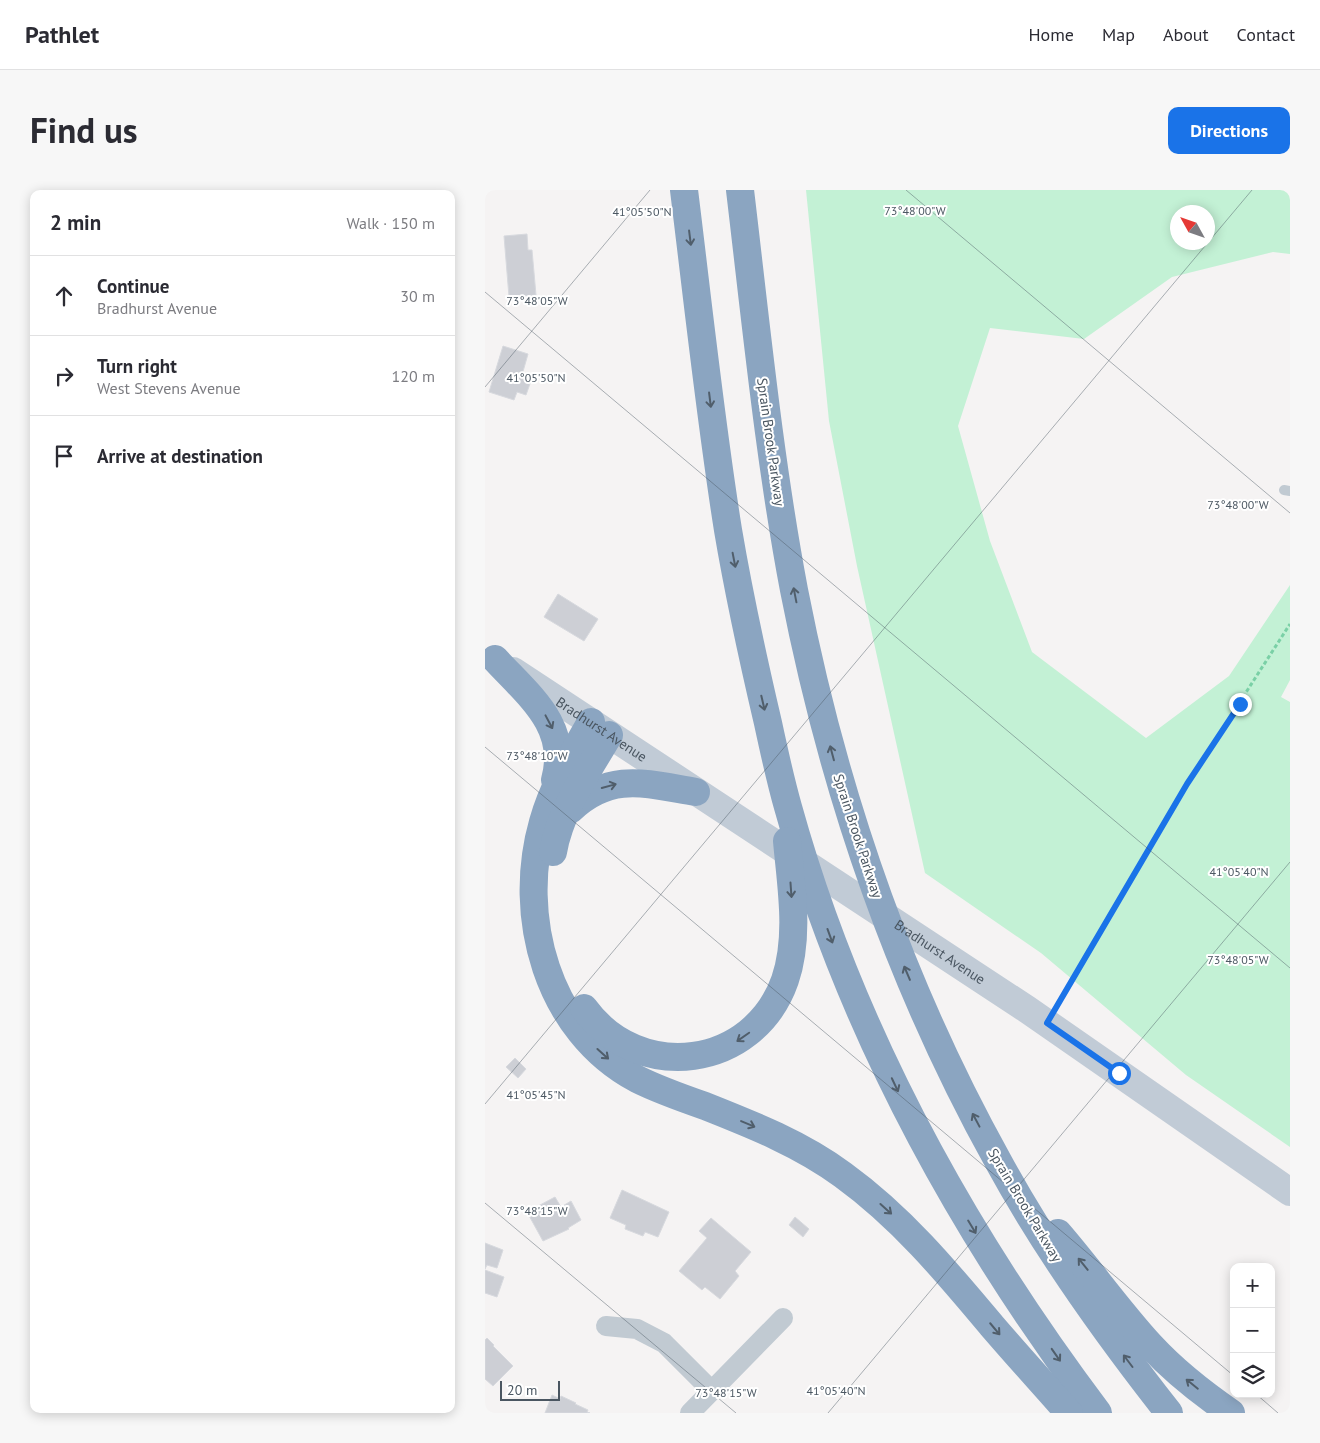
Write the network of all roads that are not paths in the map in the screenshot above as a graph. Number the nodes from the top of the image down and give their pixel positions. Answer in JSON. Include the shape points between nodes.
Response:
{"nodes":[{"id":1,"x":684,"y":190,"type":"edge"},
{"id":2,"x":740,"y":190,"type":"edge"},
{"id":3,"x":490,"y":656,"type":"edge"},
{"id":4,"x":600,"y":728,"type":"junction"},
{"id":5,"x":783,"y":789,"type":"junction"},
{"id":6,"x":703,"y":797,"type":"junction"},
{"id":7,"x":550,"y":800,"type":"junction"},
{"id":8,"x":560,"y":827,"type":"junction"},
{"id":9,"x":999,"y":1163,"type":"junction"},
{"id":10,"x":1290,"y":1192,"type":"edge"},
{"id":11,"x":783,"y":1318,"type":"dead end"},
{"id":12,"x":607,"y":1326,"type":"dead end"},
{"id":13,"x":711,"y":1390,"type":"junction"},
{"id":14,"x":690,"y":1413,"type":"edge"},
{"id":15,"x":1069,"y":1413,"type":"edge"},
{"id":16,"x":1098,"y":1413,"type":"edge"},
{"id":17,"x":1169,"y":1413,"type":"edge"},
{"id":18,"x":1231,"y":1413,"type":"edge"}],
"edges":[{"from":1,"to":5,"type":"highway","one_way":true,"via":[[729,534],[752,656]]},
{"from":9,"to":2,"type":"highway","name":"Sprain Brook Parkway","one_way":true,"via":[[948,1066],[902,962],[864,857],[824,725],[781,519]]},
{"from":3,"to":4,"type":"main road","name":"Bradhurst Avenue"},
{"from":3,"to":7,"type":"highway","one_way":true,"via":[[541,709],[553,729],[559,762]]},
{"from":4,"to":6,"type":"main road","name":"Bradhurst Avenue"},
{"from":4,"to":7,"type":"highway","via":[[559,778]]},
{"from":4,"to":8,"type":"highway"},
{"from":5,"to":8,"type":"highway","one_way":true,"via":[[793,925],[786,979],[773,1006],[752,1030],[725,1048],[693,1056],[663,1056],[633,1048],[595,1022],[577,997],[557,947],[551,908],[551,868]]},
{"from":5,"to":16,"type":"highway","one_way":true,"via":[[839,959],[903,1103],[1008,1286]]},
{"from":8,"to":6,"type":"highway","one_way":true,"via":[[579,801],[611,785],[642,784]]},
{"from":6,"to":10,"type":"main road","name":"Bradhurst Avenue","via":[[1037,1016]]},
{"from":7,"to":15,"type":"highway","one_way":true,"via":[[537,843],[534,866],[536,929],[553,986],[583,1034],[607,1058],[637,1078],[781,1139],[821,1160],[860,1188],[897,1219],[931,1255]]},
{"from":17,"to":9,"type":"highway","name":"Sprain Brook Parkway","one_way":true,"via":[[1057,1260]]},
{"from":18,"to":9,"type":"highway","one_way":true,"via":[[1194,1386],[1153,1348]]},
{"from":11,"to":13,"type":"street"},
{"from":12,"to":13,"type":"street","via":[[637,1329],[664,1342]]},
{"from":13,"to":14,"type":"street"}]}
